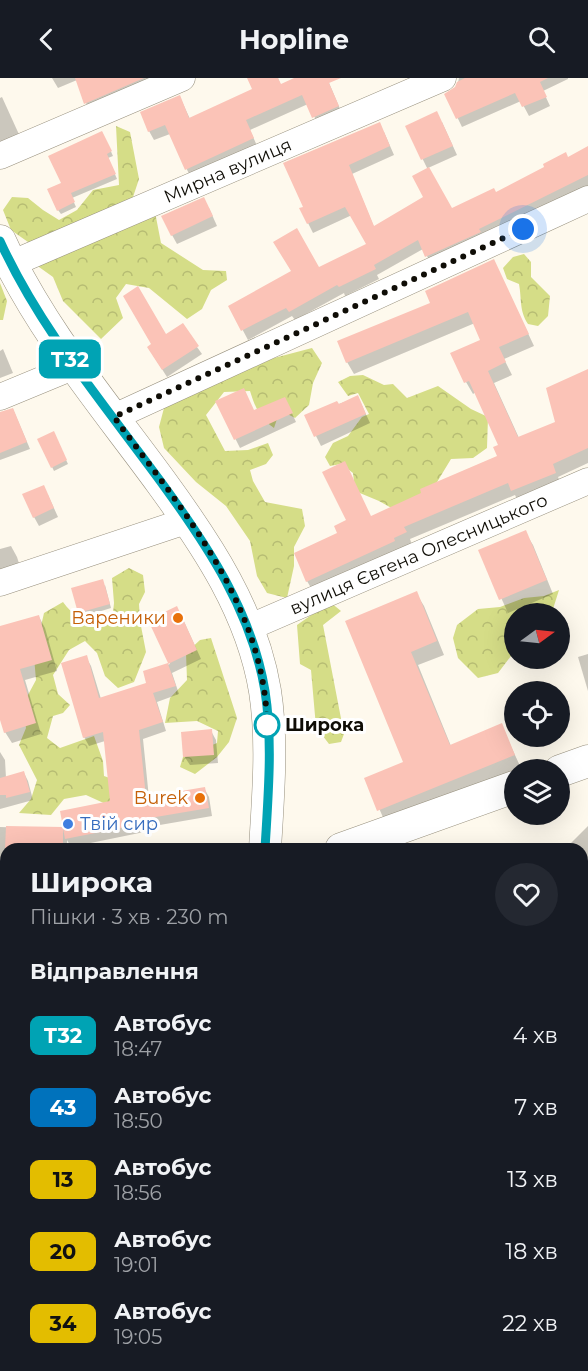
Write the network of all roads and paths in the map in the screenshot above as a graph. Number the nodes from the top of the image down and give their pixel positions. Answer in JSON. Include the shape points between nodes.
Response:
{"nodes":[{"id":1,"x":182,"y":78,"type":"edge"},
{"id":2,"x":443,"y":78,"type":"edge"},
{"id":3,"x":0,"y":156,"type":"edge"},
{"id":4,"x":588,"y":199,"type":"edge"},
{"id":5,"x":5,"y":253,"type":"edge"},
{"id":6,"x":75,"y":366,"type":"junction"},
{"id":7,"x":0,"y":397,"type":"edge"},
{"id":8,"x":114,"y":417,"type":"junction"},
{"id":9,"x":588,"y":481,"type":"edge"},
{"id":10,"x":189,"y":520,"type":"junction"},
{"id":11,"x":0,"y":583,"type":"edge"},
{"id":12,"x":248,"y":627,"type":"junction"},
{"id":13,"x":588,"y":761,"type":"edge"},
{"id":14,"x":570,"y":767,"type":"edge"},
{"id":15,"x":504,"y":791,"type":"edge"},
{"id":16,"x":265,"y":843,"type":"edge"},
{"id":17,"x":358,"y":843,"type":"edge"}],
"edges":[{"from":1,"to":3,"type":"street"},
{"from":2,"to":5,"type":"street","name":"Мирна вулиця"},
{"from":4,"to":8,"type":"street"},
{"from":5,"to":6,"type":"street"},
{"from":6,"to":7,"type":"street"},
{"from":6,"to":8,"type":"street"},
{"from":8,"to":10,"type":"street"},
{"from":9,"to":12,"type":"street","name":"вулиця Євгена Олесницького"},
{"from":10,"to":11,"type":"street"},
{"from":10,"to":12,"type":"street","via":[[222,572]]},
{"from":12,"to":16,"type":"street","via":[[267,716]]},
{"from":13,"to":14,"type":"street"},
{"from":15,"to":17,"type":"street"}]}
